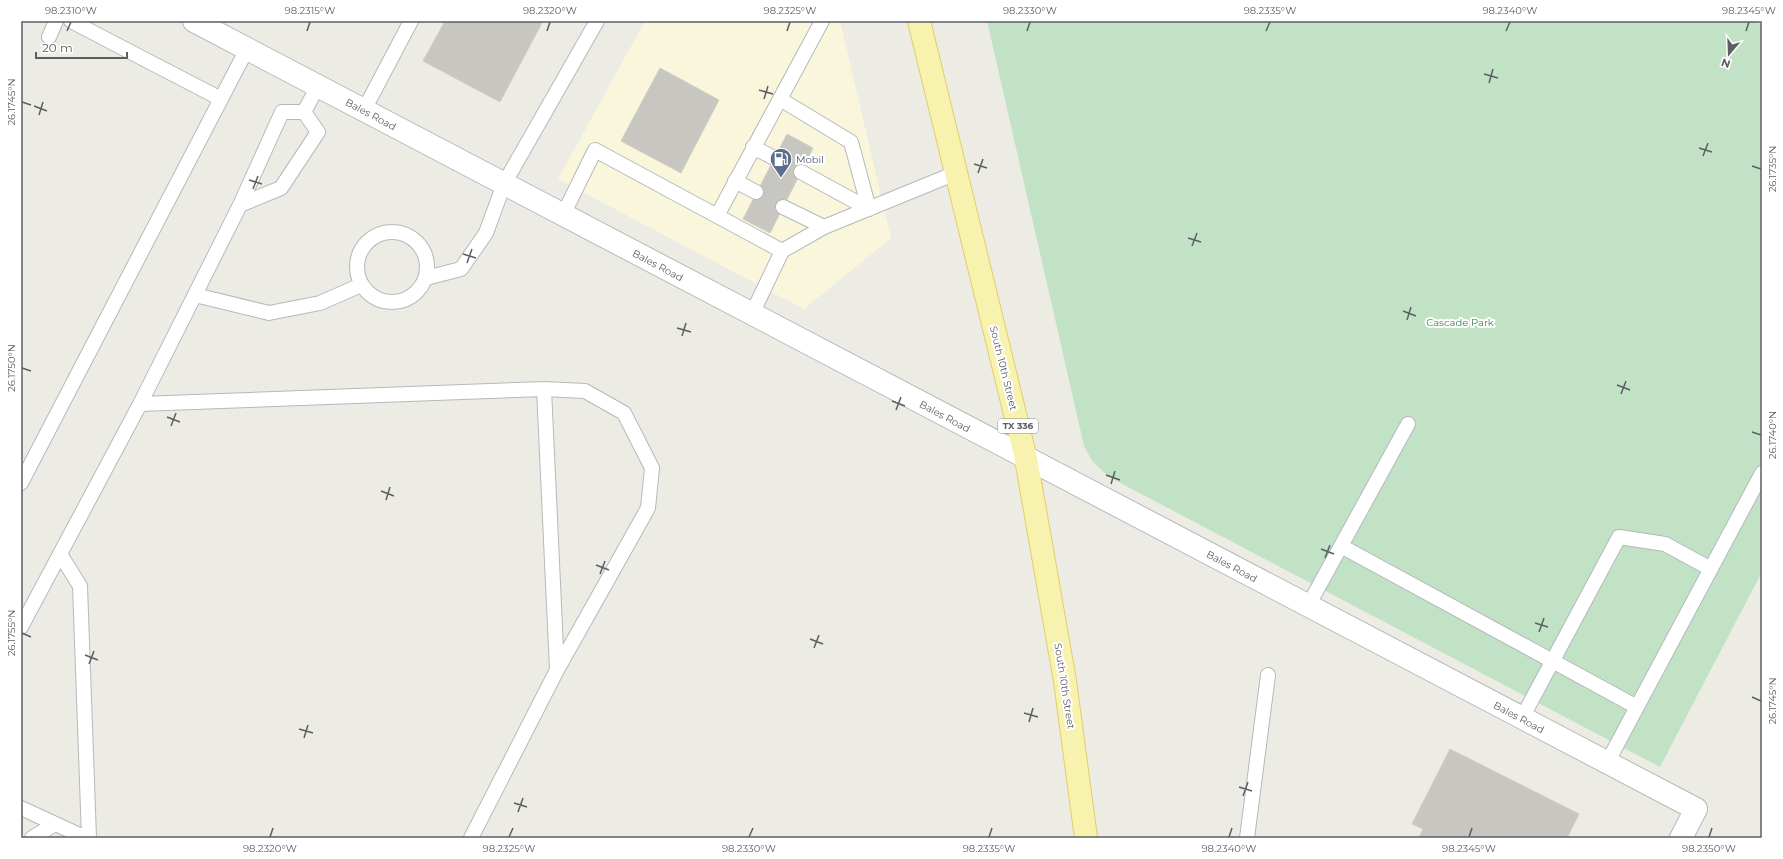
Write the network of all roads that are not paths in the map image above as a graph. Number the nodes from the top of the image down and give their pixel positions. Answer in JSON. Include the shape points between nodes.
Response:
{"nodes":[{"id":1,"x":56,"y":21,"type":"edge"},
{"id":2,"x":71,"y":21,"type":"edge"},
{"id":3,"x":194,"y":21,"type":"edge"},
{"id":4,"x":411,"y":21,"type":"edge"},
{"id":5,"x":597,"y":21,"type":"edge"},
{"id":6,"x":822,"y":21,"type":"edge"},
{"id":7,"x":919,"y":21,"type":"edge"},
{"id":8,"x":49,"y":37,"type":"dead end"},
{"id":9,"x":247,"y":48,"type":"junction"},
{"id":10,"x":318,"y":86,"type":"junction"},
{"id":11,"x":221,"y":99,"type":"junction"},
{"id":12,"x":780,"y":99,"type":"junction"},
{"id":13,"x":364,"y":110,"type":"junction"},
{"id":14,"x":304,"y":112,"type":"junction"},
{"id":15,"x":753,"y":147,"type":"junction"},
{"id":16,"x":774,"y":158,"type":"dead end"},
{"id":17,"x":801,"y":172,"type":"dead end"},
{"id":18,"x":956,"y":173,"type":"junction"},
{"id":19,"x":735,"y":181,"type":"junction"},
{"id":20,"x":504,"y":184,"type":"junction"},
{"id":21,"x":756,"y":192,"type":"dead end"},
{"id":22,"x":240,"y":205,"type":"junction"},
{"id":23,"x":783,"y":206,"type":"dead end"},
{"id":24,"x":869,"y":208,"type":"junction"},
{"id":25,"x":563,"y":215,"type":"junction"},
{"id":26,"x":717,"y":216,"type":"junction"},
{"id":27,"x":824,"y":227,"type":"junction"},
{"id":28,"x":782,"y":251,"type":"junction"},
{"id":29,"x":426,"y":278,"type":"junction"},
{"id":30,"x":361,"y":285,"type":"junction"},
{"id":31,"x":195,"y":295,"type":"junction"},
{"id":32,"x":752,"y":314,"type":"junction"},
{"id":33,"x":544,"y":389,"type":"junction"},
{"id":34,"x":140,"y":404,"type":"junction"},
{"id":35,"x":1408,"y":424,"type":"dead end"},
{"id":36,"x":1026,"y":459,"type":"junction"},
{"id":37,"x":1762,"y":473,"type":"edge"},
{"id":38,"x":21,"y":483,"type":"edge"},
{"id":39,"x":1341,"y":546,"type":"junction"},
{"id":40,"x":60,"y":554,"type":"junction"},
{"id":41,"x":1711,"y":570,"type":"junction"},
{"id":42,"x":1308,"y":606,"type":"junction"},
{"id":43,"x":21,"y":627,"type":"edge"},
{"id":44,"x":1552,"y":662,"type":"junction"},
{"id":45,"x":557,"y":670,"type":"junction"},
{"id":46,"x":1268,"y":675,"type":"dead end"},
{"id":47,"x":1637,"y":707,"type":"junction"},
{"id":48,"x":1522,"y":718,"type":"junction"},
{"id":49,"x":1608,"y":763,"type":"junction"},
{"id":50,"x":21,"y":808,"type":"edge"},
{"id":51,"x":55,"y":824,"type":"junction"},
{"id":52,"x":32,"y":838,"type":"edge"},
{"id":53,"x":86,"y":838,"type":"edge"},
{"id":54,"x":89,"y":838,"type":"edge"},
{"id":55,"x":471,"y":838,"type":"edge"},
{"id":56,"x":1086,"y":838,"type":"edge"},
{"id":57,"x":1247,"y":838,"type":"edge"},
{"id":58,"x":1681,"y":838,"type":"edge"}],
"edges":[{"from":1,"to":8,"type":"lane"},
{"from":2,"to":11,"type":"lane"},
{"from":3,"to":9,"type":"street","name":"Bales Road"},
{"from":4,"to":13,"type":"lane"},
{"from":5,"to":20,"type":"lane"},
{"from":6,"to":12,"type":"lane"},
{"from":7,"to":18,"type":"main road","name":"South 10th Street","number":"TX 336"},
{"from":9,"to":10,"type":"street","name":"Bales Road"},
{"from":9,"to":11,"type":"lane"},
{"from":10,"to":13,"type":"street","name":"Bales Road"},
{"from":10,"to":14,"type":"lane"},
{"from":11,"to":38,"type":"lane"},
{"from":12,"to":15,"type":"lane"},
{"from":12,"to":24,"type":"lane","via":[[851,142]]},
{"from":13,"to":20,"type":"street","name":"Bales Road"},
{"from":14,"to":22,"type":"lane","via":[[282,112]]},
{"from":14,"to":22,"type":"lane","via":[[318,132],[281,188]]},
{"from":15,"to":16,"type":"lane"},
{"from":15,"to":19,"type":"lane"},
{"from":17,"to":24,"type":"lane"},
{"from":18,"to":24,"type":"lane"},
{"from":18,"to":36,"type":"main road","name":"South 10th Street","number":"TX 336"},
{"from":19,"to":21,"type":"lane"},
{"from":19,"to":26,"type":"lane"},
{"from":20,"to":25,"type":"street","name":"Bales Road"},
{"from":20,"to":29,"type":"lane","via":[[486,233],[462,268]]},
{"from":22,"to":31,"type":"lane"},
{"from":23,"to":27,"type":"lane"},
{"from":24,"to":27,"type":"lane"},
{"from":25,"to":26,"type":"lane","via":[[595,150]]},
{"from":25,"to":32,"type":"street","name":"Bales Road"},
{"from":26,"to":28,"type":"lane"},
{"from":27,"to":28,"type":"lane"},
{"from":28,"to":32,"type":"lane"},
{"from":29,"to":30,"type":"lane","via":[[421,288],[401,301],[379,299]]},
{"from":29,"to":30,"type":"lane","via":[[428,266],[419,244],[410,236],[399,232],[387,232],[376,235],[360,251],[357,262]]},
{"from":30,"to":31,"type":"lane","via":[[320,303],[269,313]]},
{"from":31,"to":34,"type":"lane"},
{"from":32,"to":36,"type":"street","name":"Bales Road"},
{"from":33,"to":34,"type":"lane"},
{"from":33,"to":45,"type":"lane"},
{"from":33,"to":45,"type":"lane","via":[[585,391],[624,413],[652,468],[648,508]]},
{"from":34,"to":40,"type":"lane"},
{"from":35,"to":39,"type":"lane"},
{"from":36,"to":42,"type":"street","name":"Bales Road"},
{"from":36,"to":56,"type":"main road","name":"South 10th Street","number":"TX 336","via":[[1065,680]]},
{"from":37,"to":41,"type":"lane"},
{"from":39,"to":42,"type":"lane"},
{"from":39,"to":44,"type":"lane"},
{"from":40,"to":43,"type":"lane"},
{"from":40,"to":54,"type":"lane","via":[[80,586]]},
{"from":41,"to":44,"type":"lane","via":[[1665,544],[1619,537]]},
{"from":41,"to":47,"type":"lane"},
{"from":42,"to":48,"type":"street","name":"Bales Road"},
{"from":44,"to":47,"type":"lane"},
{"from":44,"to":48,"type":"lane"},
{"from":45,"to":55,"type":"lane"},
{"from":46,"to":57,"type":"lane"},
{"from":47,"to":49,"type":"lane"},
{"from":48,"to":49,"type":"street","name":"Bales Road"},
{"from":49,"to":58,"type":"street","name":"Bales Road","via":[[1696,809]]},
{"from":50,"to":51,"type":"lane"},
{"from":51,"to":52,"type":"lane"},
{"from":51,"to":53,"type":"lane"}]}
